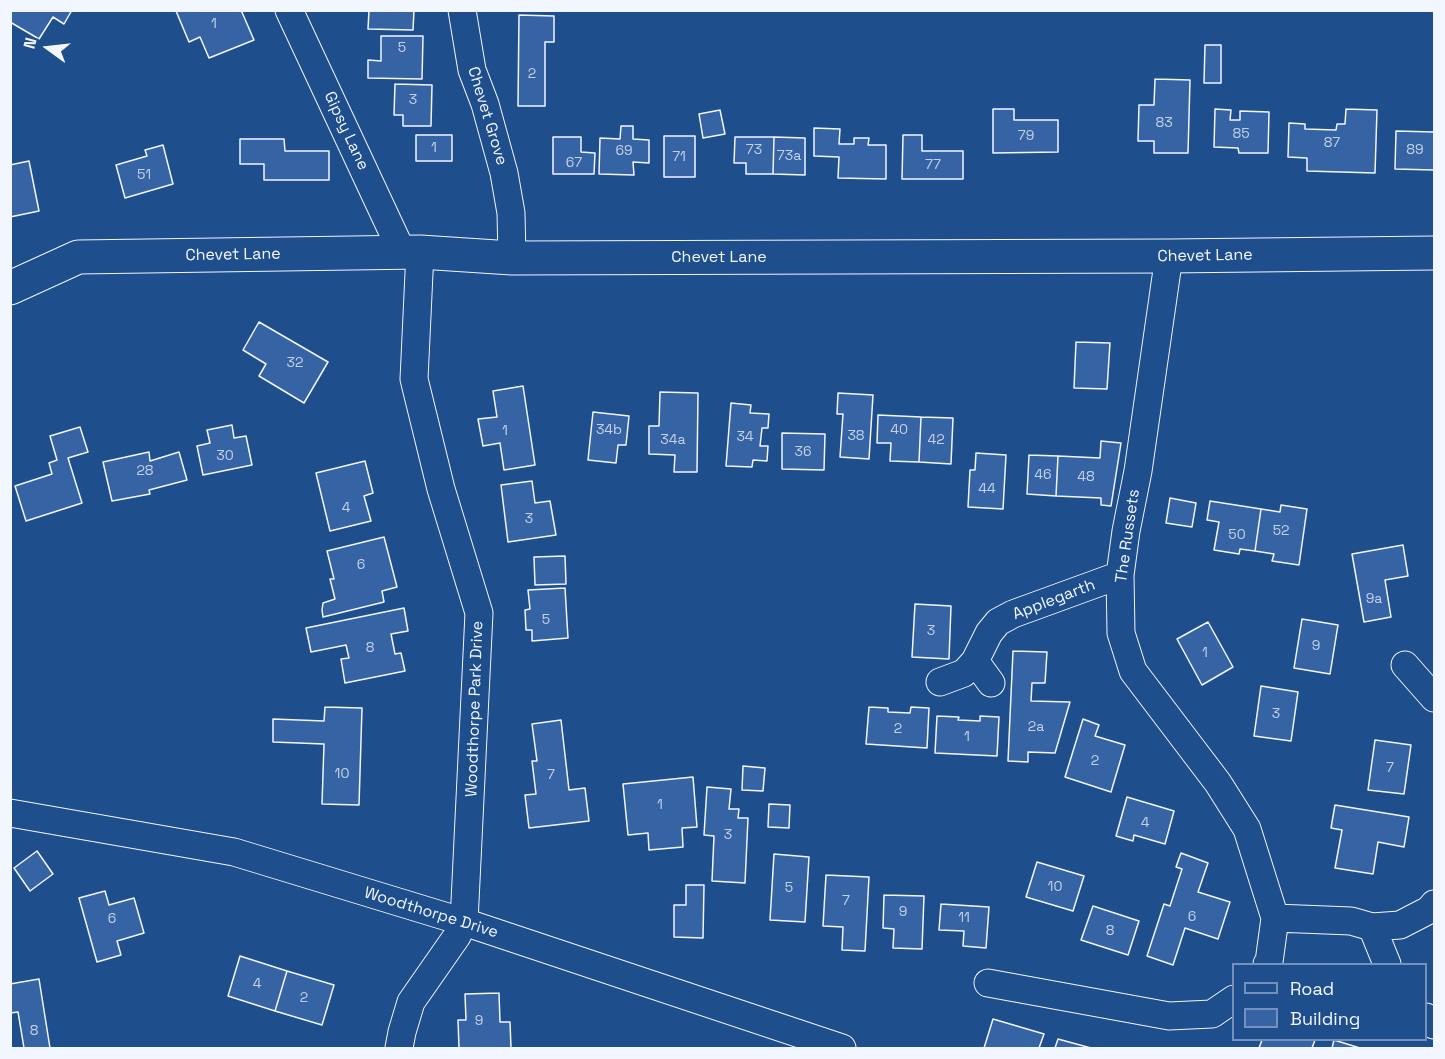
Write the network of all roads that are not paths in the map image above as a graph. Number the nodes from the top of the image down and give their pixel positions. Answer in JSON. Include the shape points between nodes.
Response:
{"nodes":[{"id":1,"x":290,"y":10,"type":"edge"},
{"id":2,"x":462,"y":10,"type":"edge"},
{"id":3,"x":411,"y":252,"type":"junction"},
{"id":4,"x":1434,"y":253,"type":"edge"},
{"id":5,"x":1169,"y":256,"type":"junction"},
{"id":6,"x":512,"y":258,"type":"junction"},
{"id":7,"x":10,"y":288,"type":"edge"},
{"id":8,"x":1120,"y":575,"type":"junction"},
{"id":9,"x":975,"y":661,"type":"junction"},
{"id":10,"x":1405,"y":665,"type":"dead end"},
{"id":11,"x":940,"y":682,"type":"dead end"},
{"id":12,"x":991,"y":683,"type":"dead end"},
{"id":13,"x":1434,"y":698,"type":"edge"},
{"id":14,"x":10,"y":813,"type":"edge"},
{"id":15,"x":1434,"y":904,"type":"edge"},
{"id":16,"x":1275,"y":918,"type":"junction"},
{"id":17,"x":464,"y":922,"type":"junction"},
{"id":18,"x":1372,"y":927,"type":"junction"},
{"id":19,"x":1268,"y":963,"type":"edge"},
{"id":20,"x":1387,"y":963,"type":"edge"},
{"id":21,"x":988,"y":983,"type":"dead end"},
{"id":22,"x":1232,"y":1000,"type":"edge"},
{"id":23,"x":399,"y":1048,"type":"edge"},
{"id":24,"x":842,"y":1048,"type":"edge"}],
"edges":[{"from":1,"to":3,"type":"street","name":"Gipsy Lane"},
{"from":2,"to":6,"type":"street","name":"Chevet Grove","via":[[471,70],[504,173],[511,213]]},
{"from":3,"to":6,"type":"main road","name":"Chevet Lane"},
{"from":3,"to":7,"type":"main road","name":"Chevet Lane","via":[[78,257]]},
{"from":3,"to":17,"type":"street","name":"Woodthorpe Park Drive","via":[[414,379],[441,489],[479,613]]},
{"from":4,"to":5,"type":"main road","name":"Chevet Lane"},
{"from":5,"to":6,"type":"main road","name":"Chevet Lane"},
{"from":5,"to":8,"type":"street","name":"The Russets"},
{"from":8,"to":9,"type":"street","name":"Applegarth","via":[[998,622]]},
{"from":8,"to":16,"type":"street","name":"The Russets","via":[[1121,633],[1133,671],[1218,783],[1246,829]]},
{"from":9,"to":11,"type":"street","name":"Applegarth","via":[[964,673]]},
{"from":9,"to":12,"type":"street"},
{"from":10,"to":13,"type":"street"},
{"from":14,"to":17,"type":"street","name":"Woodthorpe Drive","via":[[234,852]]},
{"from":15,"to":18,"type":"street","via":[[1400,925]]},
{"from":16,"to":18,"type":"street","via":[[1351,921]]},
{"from":16,"to":19,"type":"street","name":"The Russets"},
{"from":17,"to":23,"type":"street","name":"Woodthorpe Park Drive","via":[[411,1002]]},
{"from":17,"to":24,"type":"street","name":"Woodthorpe Drive"},
{"from":18,"to":20,"type":"street"},
{"from":21,"to":22,"type":"street","via":[[1169,1016],[1212,1014]]}]}
